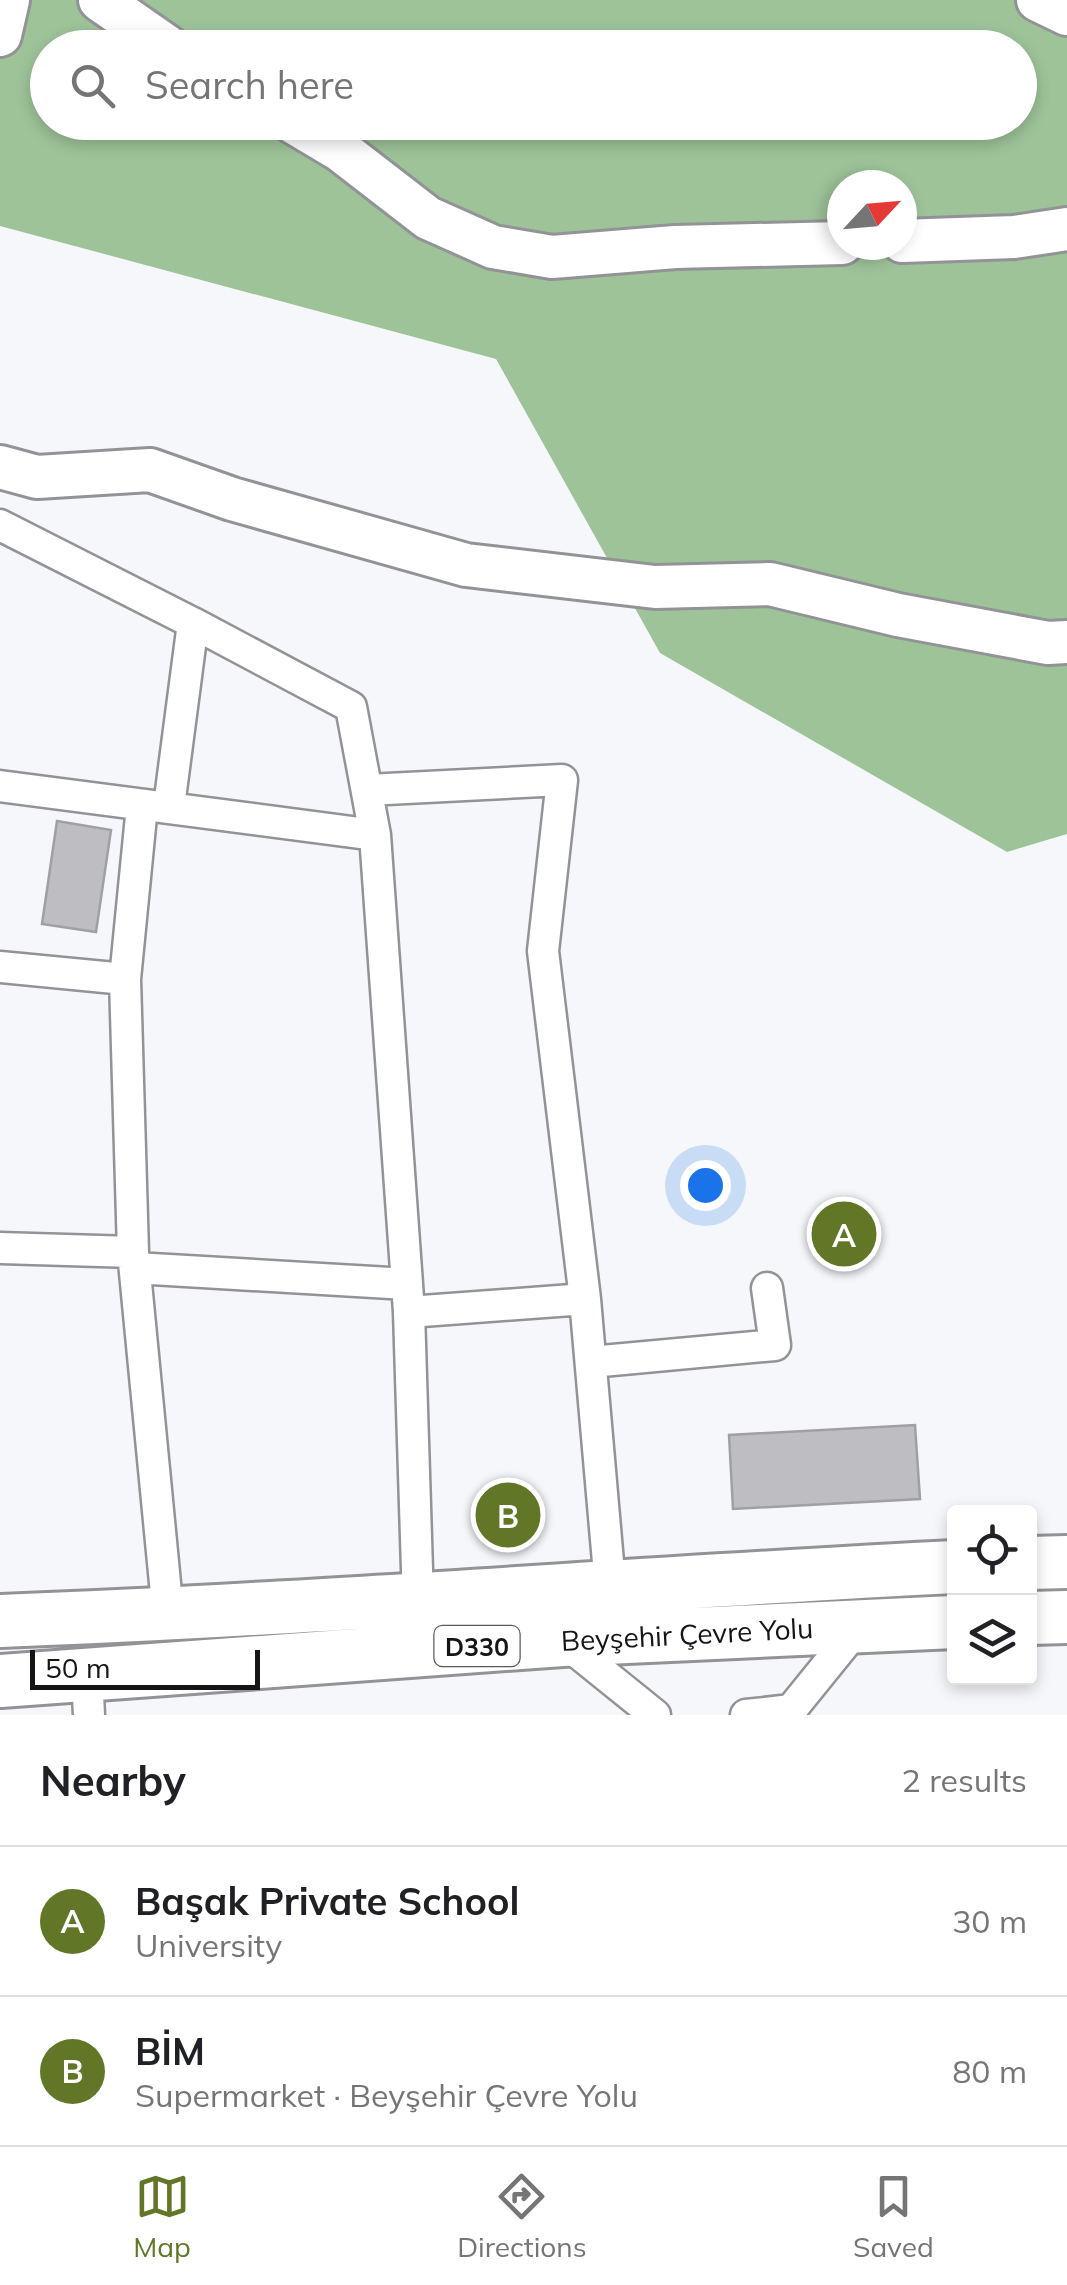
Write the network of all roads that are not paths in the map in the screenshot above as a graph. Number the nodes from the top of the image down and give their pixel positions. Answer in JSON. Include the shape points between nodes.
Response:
{"nodes":[{"id":1,"x":8,"y":0,"type":"edge"},
{"id":2,"x":100,"y":0,"type":"edge"},
{"id":3,"x":1038,"y":0,"type":"edge"},
{"id":4,"x":1067,"y":14,"type":"edge"},
{"id":5,"x":143,"y":30,"type":"edge"},
{"id":6,"x":0,"y":35,"type":"edge"},
{"id":7,"x":323,"y":140,"type":"edge"},
{"id":8,"x":1067,"y":229,"type":"edge"},
{"id":9,"x":917,"y":240,"type":"edge"},
{"id":10,"x":827,"y":243,"type":"edge"},
{"id":11,"x":0,"y":467,"type":"edge"},
{"id":12,"x":0,"y":525,"type":"edge"},
{"id":13,"x":193,"y":623,"type":"junction"},
{"id":14,"x":1067,"y":642,"type":"edge"},
{"id":15,"x":0,"y":786,"type":"edge"},
{"id":16,"x":367,"y":790,"type":"junction"},
{"id":17,"x":155,"y":806,"type":"junction"},
{"id":18,"x":376,"y":835,"type":"junction"},
{"id":19,"x":0,"y":967,"type":"edge"},
{"id":20,"x":125,"y":978,"type":"junction"},
{"id":21,"x":0,"y":1248,"type":"edge"},
{"id":22,"x":134,"y":1260,"type":"junction"},
{"id":23,"x":767,"y":1288,"type":"dead end"},
{"id":24,"x":408,"y":1298,"type":"junction"},
{"id":25,"x":584,"y":1299,"type":"junction"},
{"id":26,"x":591,"y":1362,"type":"junction"},
{"id":27,"x":1067,"y":1562,"type":"edge"},
{"id":28,"x":1037,"y":1564,"type":"edge"},
{"id":29,"x":947,"y":1567,"type":"edge"},
{"id":30,"x":610,"y":1585,"type":"junction"},
{"id":31,"x":418,"y":1602,"type":"junction"},
{"id":32,"x":168,"y":1614,"type":"junction"},
{"id":33,"x":1067,"y":1616,"type":"edge"},
{"id":34,"x":1037,"y":1618,"type":"edge"},
{"id":35,"x":0,"y":1621,"type":"edge"},
{"id":36,"x":947,"y":1622,"type":"edge"},
{"id":37,"x":859,"y":1626,"type":"junction"},
{"id":38,"x":562,"y":1640,"type":"junction"},
{"id":39,"x":1,"y":1682,"type":"edge"},
{"id":40,"x":88,"y":1695,"type":"edge"},
{"id":41,"x":654,"y":1715,"type":"edge"},
{"id":42,"x":746,"y":1715,"type":"edge"}],
"edges":[{"from":1,"to":6,"type":"street"},
{"from":2,"to":5,"type":"street"},
{"from":3,"to":4,"type":"street"},
{"from":7,"to":10,"type":"street","via":[[428,218],[492,247],[552,257]]},
{"from":8,"to":9,"type":"street"},
{"from":11,"to":14,"type":"street","via":[[37,477],[150,470],[466,565],[655,587],[770,584],[898,615]]},
{"from":12,"to":13,"type":"street"},
{"from":13,"to":16,"type":"street","via":[[351,707]]},
{"from":13,"to":17,"type":"street"},
{"from":15,"to":17,"type":"street"},
{"from":16,"to":18,"type":"street"},
{"from":16,"to":25,"type":"street","via":[[562,780],[543,951]]},
{"from":17,"to":18,"type":"street"},
{"from":17,"to":20,"type":"street"},
{"from":18,"to":24,"type":"street"},
{"from":19,"to":20,"type":"street"},
{"from":20,"to":22,"type":"street"},
{"from":21,"to":22,"type":"street"},
{"from":22,"to":24,"type":"street"},
{"from":22,"to":32,"type":"street"},
{"from":23,"to":26,"type":"street","via":[[776,1344]]},
{"from":24,"to":25,"type":"street"},
{"from":24,"to":31,"type":"street"},
{"from":25,"to":26,"type":"street"},
{"from":26,"to":30,"type":"street"},
{"from":27,"to":28,"type":"highway"},
{"from":29,"to":30,"type":"highway","name":"Beyşehir Çevre Yolu","number":"D330"},
{"from":30,"to":31,"type":"highway","name":"Beyşehir Çevre Yolu","number":"D330"},
{"from":31,"to":32,"type":"highway","name":"Beyşehir Çevre Yolu","number":"D330"},
{"from":32,"to":35,"type":"highway","name":"Beyşehir Çevre Yolu","number":"D330"},
{"from":33,"to":34,"type":"highway"},
{"from":36,"to":37,"type":"highway","name":"Beyşehir Çevre Yolu","number":"D330"},
{"from":37,"to":38,"type":"highway","name":"Beyşehir Çevre Yolu","number":"D330"},
{"from":37,"to":42,"type":"street","via":[[791,1710]]},
{"from":38,"to":40,"type":"highway","name":"Beyşehir Çevre Yolu","number":"D330"},
{"from":38,"to":41,"type":"street"},
{"from":39,"to":40,"type":"highway","name":"Beyşehir Çevre Yolu","number":"D330"}]}
